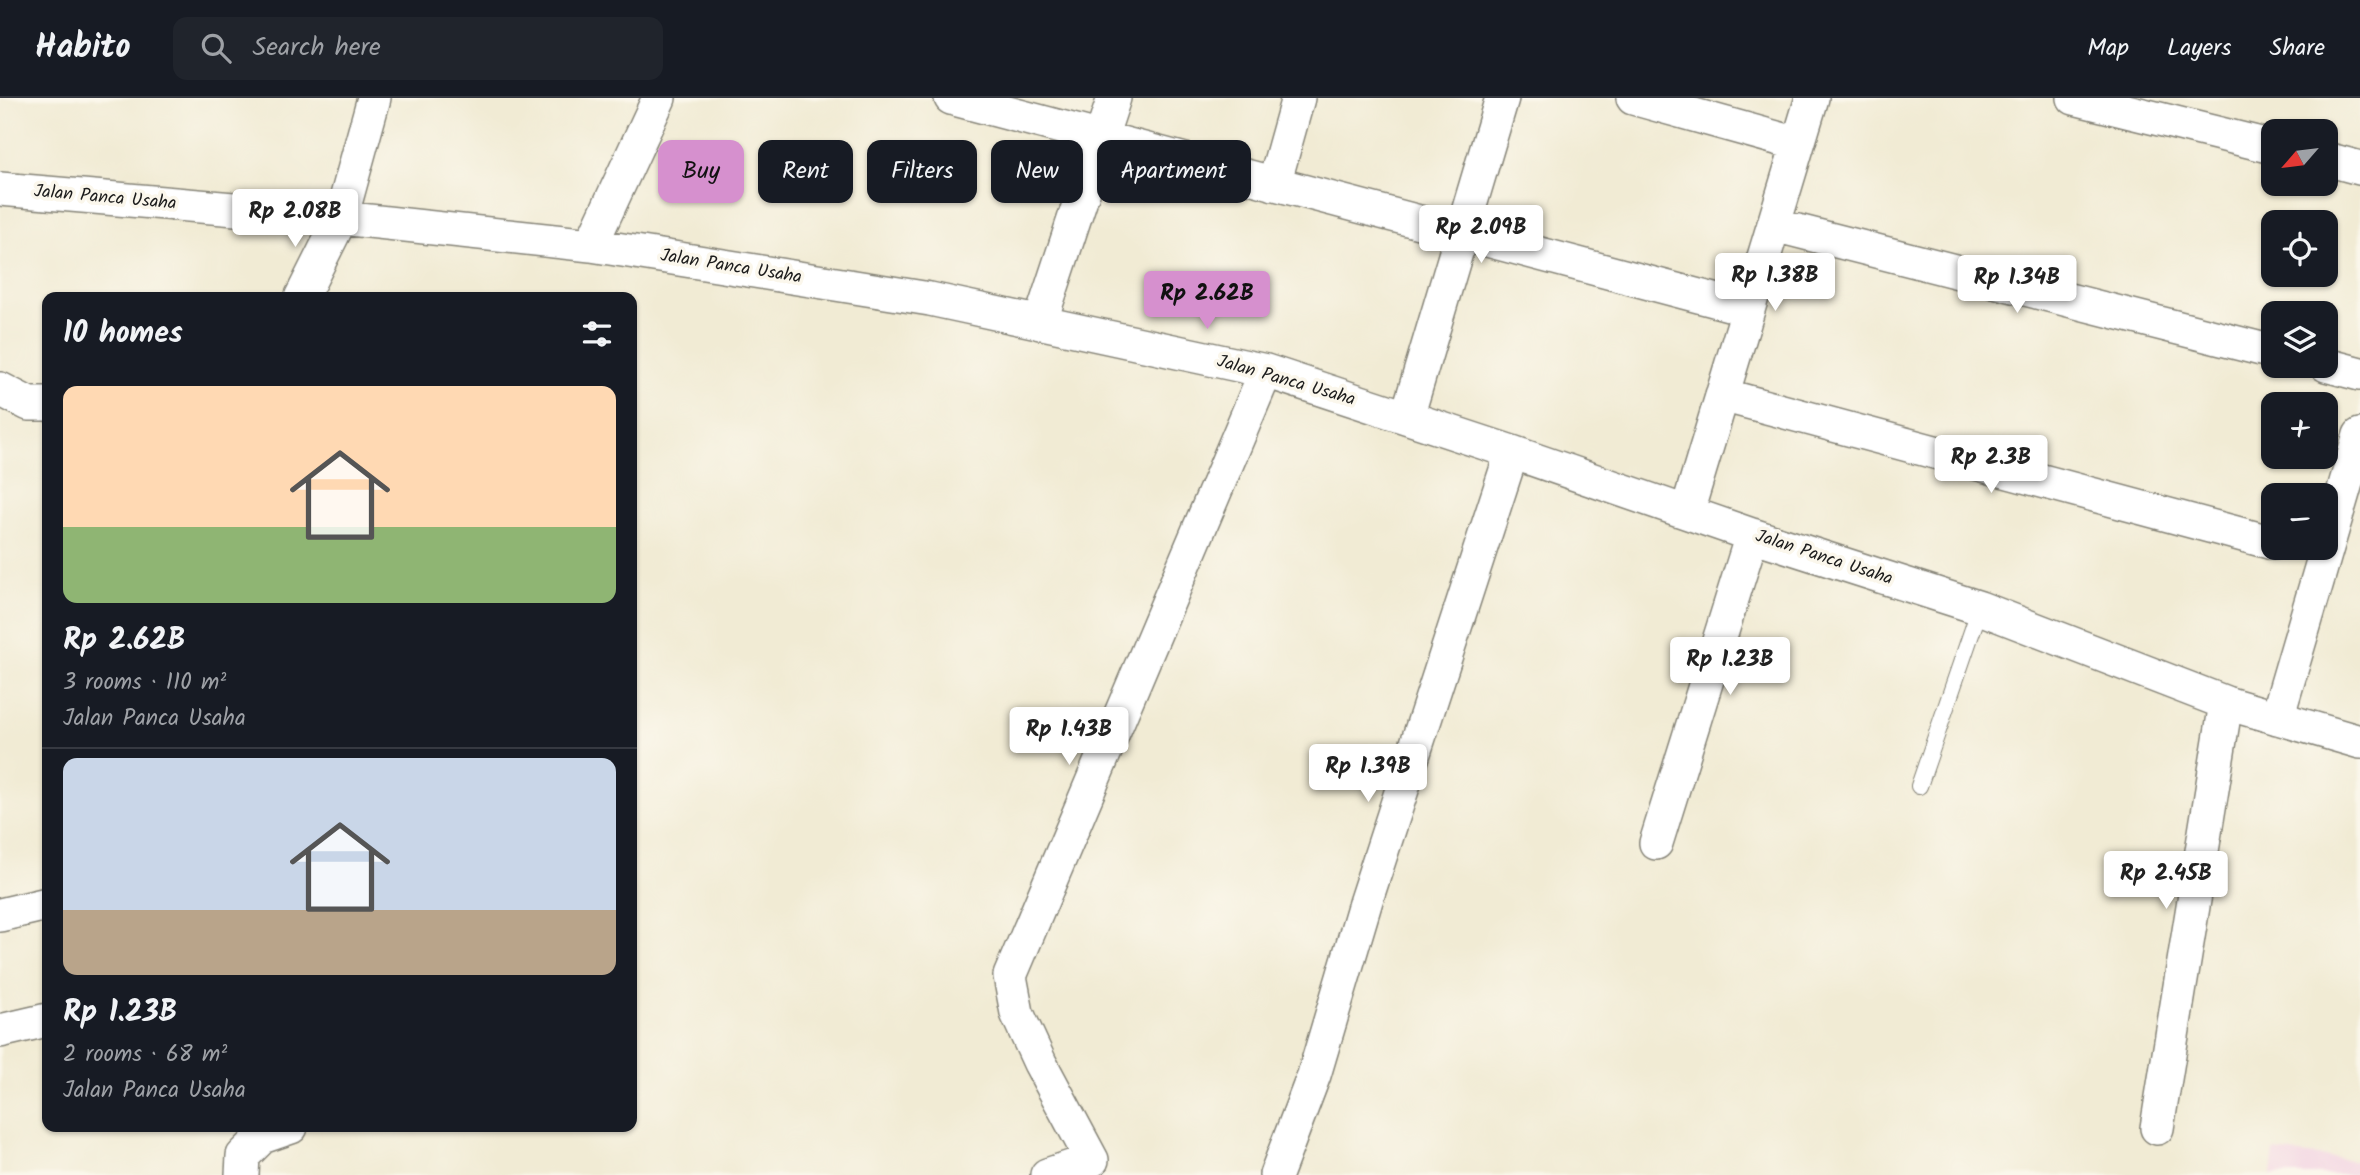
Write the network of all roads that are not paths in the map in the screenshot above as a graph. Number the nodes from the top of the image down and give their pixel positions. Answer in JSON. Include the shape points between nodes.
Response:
{"nodes":[{"id":1,"x":374,"y":98,"type":"edge"},
{"id":2,"x":659,"y":98,"type":"edge"},
{"id":3,"x":951,"y":98,"type":"edge"},
{"id":4,"x":1114,"y":98,"type":"edge"},
{"id":5,"x":1298,"y":98,"type":"edge"},
{"id":6,"x":1502,"y":98,"type":"edge"},
{"id":7,"x":1633,"y":98,"type":"edge"},
{"id":8,"x":1812,"y":98,"type":"edge"},
{"id":9,"x":2074,"y":98,"type":"edge"},
{"id":10,"x":1101,"y":139,"type":"junction"},
{"id":11,"x":2261,"y":144,"type":"edge"},
{"id":12,"x":1798,"y":145,"type":"junction"},
{"id":13,"x":2338,"y":162,"type":"edge"},
{"id":14,"x":2360,"y":168,"type":"edge"},
{"id":15,"x":1274,"y":184,"type":"junction"},
{"id":16,"x":0,"y":188,"type":"edge"},
{"id":17,"x":341,"y":218,"type":"junction"},
{"id":18,"x":1774,"y":225,"type":"junction"},
{"id":19,"x":1462,"y":233,"type":"junction"},
{"id":20,"x":591,"y":244,"type":"junction"},
{"id":21,"x":304,"y":292,"type":"edge"},
{"id":22,"x":1748,"y":309,"type":"junction"},
{"id":23,"x":1040,"y":323,"type":"junction"},
{"id":24,"x":2261,"y":349,"type":"edge"},
{"id":25,"x":2338,"y":368,"type":"edge"},
{"id":26,"x":1266,"y":371,"type":"junction"},
{"id":27,"x":2360,"y":374,"type":"edge"},
{"id":28,"x":0,"y":389,"type":"edge"},
{"id":29,"x":1722,"y":395,"type":"junction"},
{"id":30,"x":42,"y":404,"type":"edge"},
{"id":31,"x":1407,"y":417,"type":"junction"},
{"id":32,"x":2360,"y":435,"type":"edge"},
{"id":33,"x":1512,"y":452,"type":"junction"},
{"id":34,"x":2338,"y":510,"type":"edge"},
{"id":35,"x":1687,"y":513,"type":"junction"},
{"id":36,"x":1752,"y":535,"type":"junction"},
{"id":37,"x":2261,"y":540,"type":"edge"},
{"id":38,"x":2323,"y":560,"type":"edge"},
{"id":39,"x":1980,"y":608,"type":"junction"},
{"id":40,"x":2226,"y":703,"type":"junction"},
{"id":41,"x":2277,"y":718,"type":"junction"},
{"id":42,"x":2360,"y":743,"type":"edge"},
{"id":43,"x":1919,"y":786,"type":"dead end"},
{"id":44,"x":1656,"y":843,"type":"dead end"},
{"id":45,"x":42,"y":905,"type":"edge"},
{"id":46,"x":0,"y":915,"type":"edge"},
{"id":47,"x":42,"y":1021,"type":"edge"},
{"id":48,"x":0,"y":1031,"type":"edge"},
{"id":49,"x":2157,"y":1128,"type":"dead end"},
{"id":50,"x":276,"y":1132,"type":"edge"},
{"id":51,"x":243,"y":1175,"type":"edge"},
{"id":52,"x":1047,"y":1175,"type":"edge"},
{"id":53,"x":1276,"y":1175,"type":"edge"}],
"edges":[{"from":1,"to":17,"type":"street"},
{"from":2,"to":20,"type":"street"},
{"from":3,"to":10,"type":"street"},
{"from":4,"to":10,"type":"street"},
{"from":5,"to":15,"type":"street"},
{"from":6,"to":19,"type":"street"},
{"from":7,"to":12,"type":"street"},
{"from":8,"to":12,"type":"street"},
{"from":9,"to":11,"type":"street"},
{"from":10,"to":15,"type":"street"},
{"from":10,"to":23,"type":"street"},
{"from":12,"to":18,"type":"street"},
{"from":13,"to":14,"type":"street"},
{"from":15,"to":19,"type":"street"},
{"from":16,"to":17,"type":"street","name":"Jalan Panca Usaha"},
{"from":17,"to":20,"type":"street","name":"Jalan Panca Usaha"},
{"from":17,"to":21,"type":"street"},
{"from":18,"to":22,"type":"street"},
{"from":18,"to":24,"type":"street"},
{"from":19,"to":22,"type":"street"},
{"from":19,"to":31,"type":"street"},
{"from":20,"to":23,"type":"street","name":"Jalan Panca Usaha","via":[[930,299]]},
{"from":22,"to":29,"type":"street"},
{"from":23,"to":26,"type":"street","name":"Jalan Panca Usaha"},
{"from":25,"to":27,"type":"street"},
{"from":26,"to":31,"type":"street","name":"Jalan Panca Usaha"},
{"from":26,"to":52,"type":"street","via":[[1010,976],[1017,1013],[1092,1160]]},
{"from":28,"to":30,"type":"street","via":[[29,404]]},
{"from":29,"to":35,"type":"street"},
{"from":29,"to":37,"type":"street"},
{"from":31,"to":33,"type":"street","name":"Jalan Panca Usaha"},
{"from":32,"to":34,"type":"street"},
{"from":33,"to":35,"type":"street","name":"Jalan Panca Usaha"},
{"from":33,"to":53,"type":"street","via":[[1314,1075]]},
{"from":35,"to":36,"type":"street","name":"Jalan Panca Usaha"},
{"from":36,"to":39,"type":"street","name":"Jalan Panca Usaha"},
{"from":36,"to":44,"type":"street"},
{"from":38,"to":41,"type":"street"},
{"from":39,"to":40,"type":"street","name":"Jalan Panca Usaha"},
{"from":39,"to":43,"type":"lane"},
{"from":40,"to":41,"type":"street","name":"Jalan Panca Usaha"},
{"from":40,"to":49,"type":"street"},
{"from":41,"to":42,"type":"street","name":"Jalan Panca Usaha"},
{"from":45,"to":46,"type":"street"},
{"from":47,"to":48,"type":"street"},
{"from":50,"to":51,"type":"street","via":[[262,1137],[243,1156]]}]}
